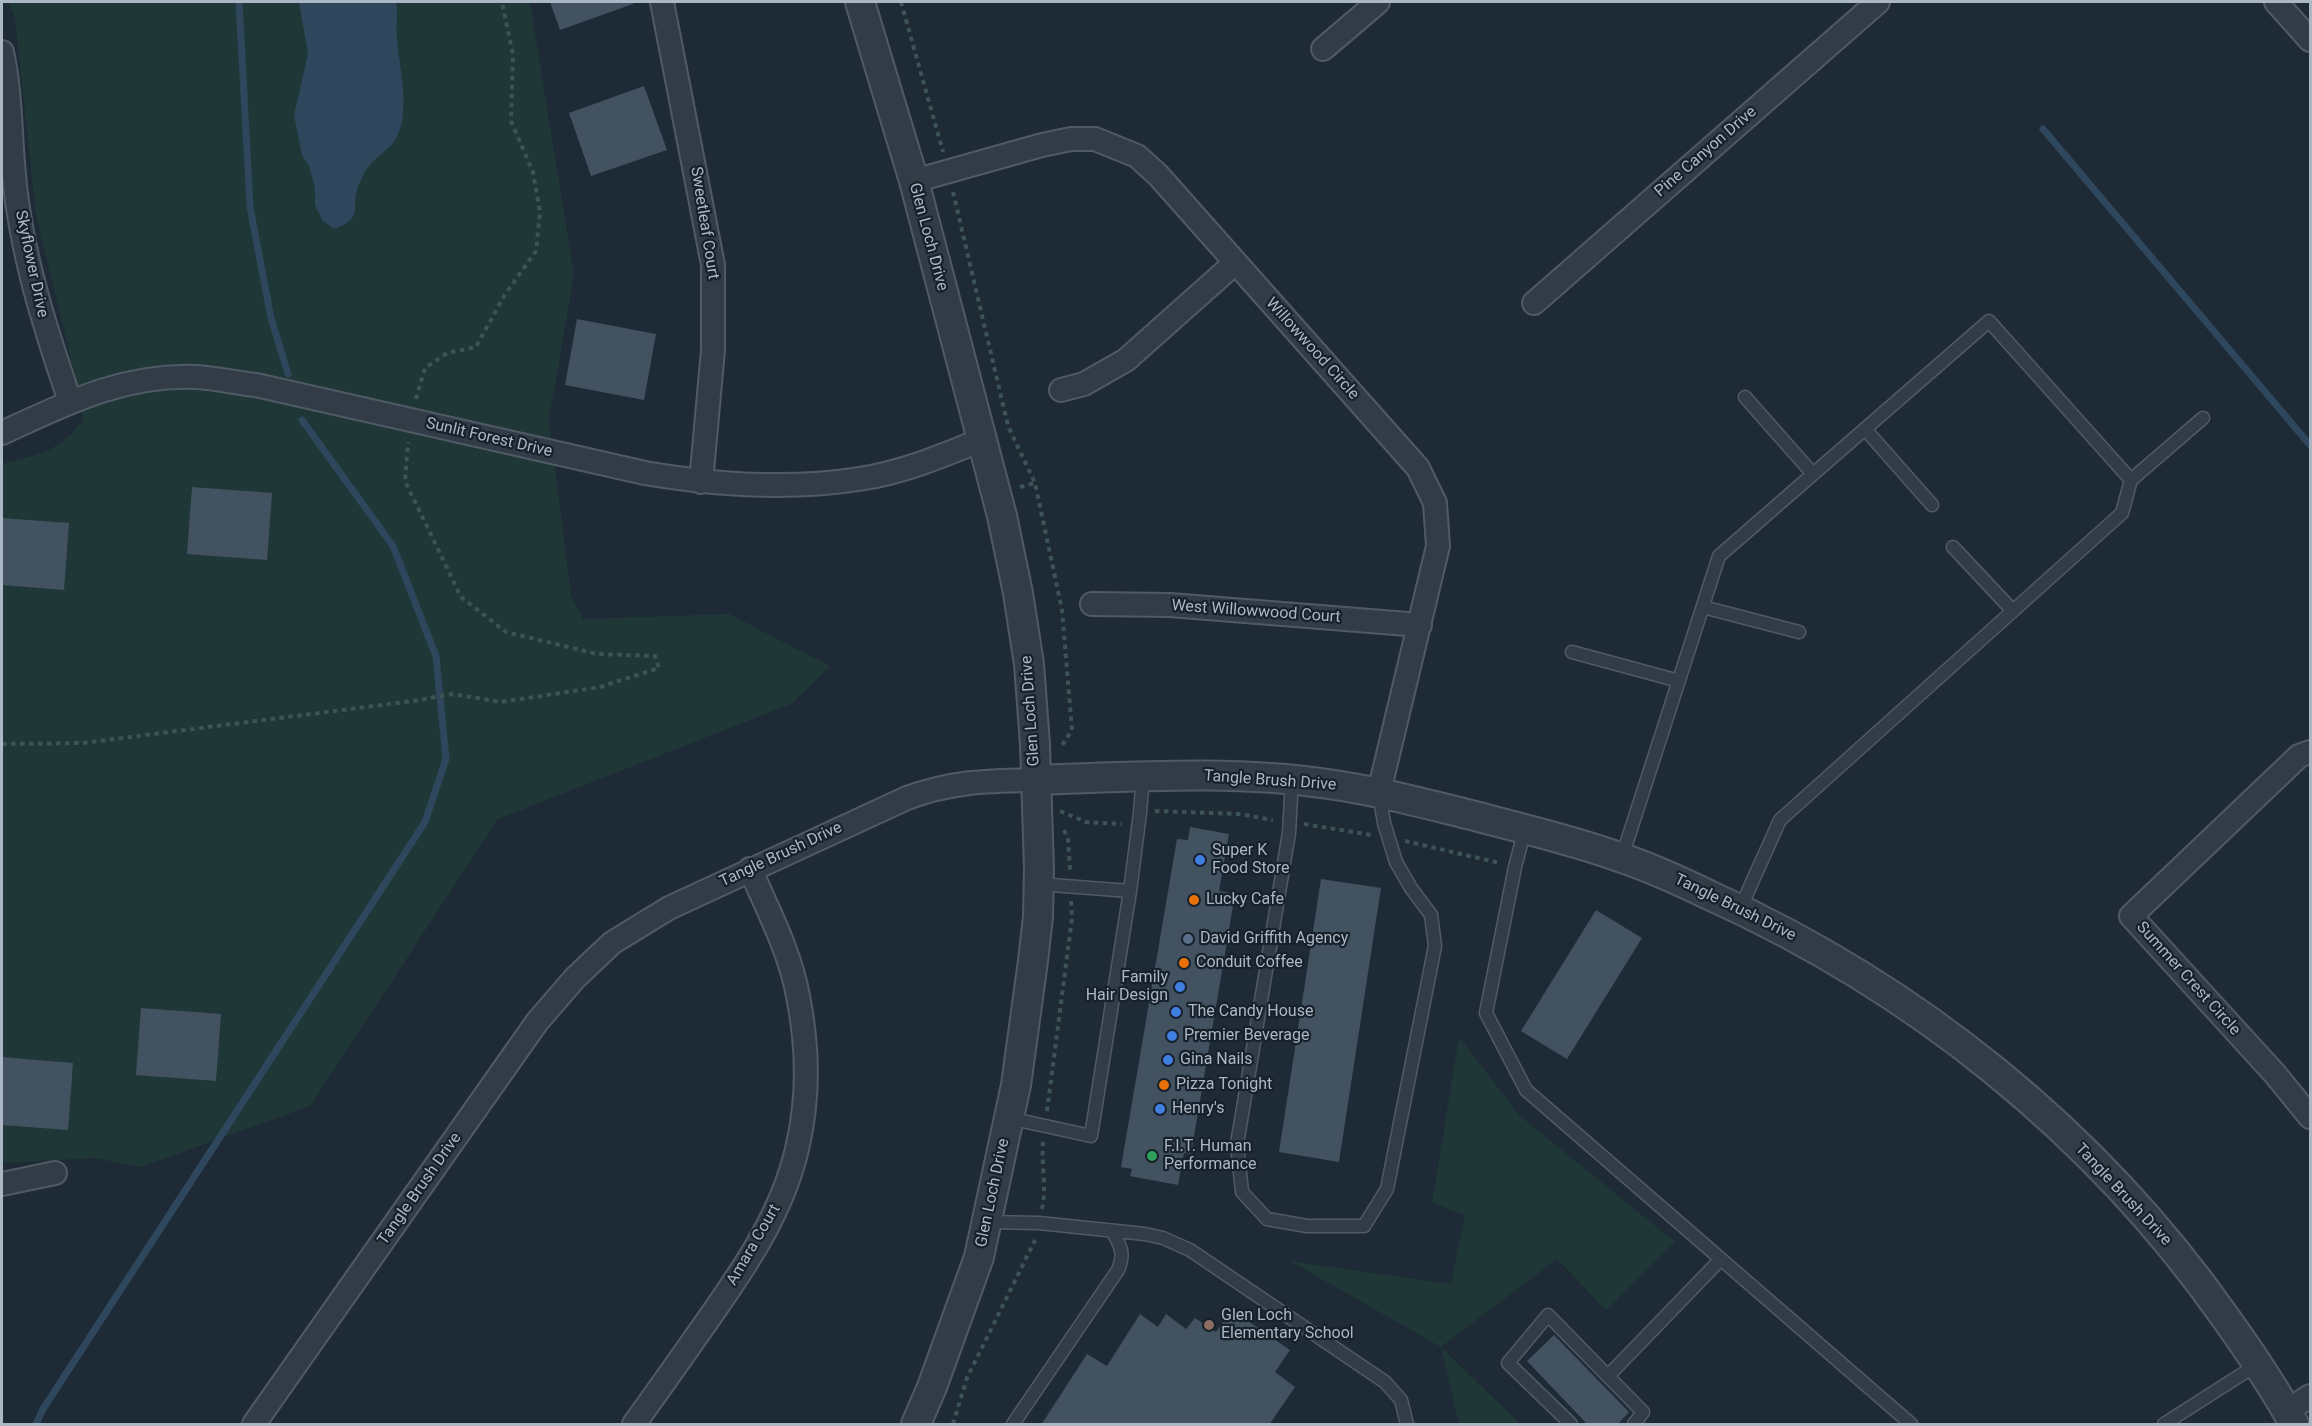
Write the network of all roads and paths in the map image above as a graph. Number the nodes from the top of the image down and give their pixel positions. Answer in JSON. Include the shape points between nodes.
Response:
{"nodes":[{"id":1,"x":662,"y":2,"type":"edge"},
{"id":2,"x":860,"y":2,"type":"edge"},
{"id":3,"x":900,"y":2,"type":"edge"},
{"id":4,"x":1378,"y":2,"type":"edge"},
{"id":5,"x":1878,"y":2,"type":"edge"},
{"id":6,"x":2276,"y":2,"type":"edge"},
{"id":7,"x":2310,"y":40,"type":"edge"},
{"id":8,"x":1323,"y":49,"type":"dead end"},
{"id":9,"x":2,"y":52,"type":"edge"},
{"id":10,"x":5,"y":82,"type":"edge"},
{"id":11,"x":949,"y":172,"type":"junction"},
{"id":12,"x":914,"y":181,"type":"junction"},
{"id":13,"x":1235,"y":263,"type":"junction"},
{"id":14,"x":1534,"y":303,"type":"dead end"},
{"id":15,"x":1061,"y":390,"type":"dead end"},
{"id":16,"x":1745,"y":398,"type":"dead end"},
{"id":17,"x":70,"y":401,"type":"junction"},
{"id":18,"x":2203,"y":417,"type":"dead end"},
{"id":19,"x":1865,"y":429,"type":"junction"},
{"id":20,"x":2,"y":433,"type":"edge"},
{"id":21,"x":981,"y":440,"type":"junction"},
{"id":22,"x":1813,"y":474,"type":"junction"},
{"id":23,"x":2131,"y":480,"type":"junction"},
{"id":24,"x":701,"y":482,"type":"junction"},
{"id":25,"x":1932,"y":505,"type":"dead end"},
{"id":26,"x":1953,"y":547,"type":"dead end"},
{"id":27,"x":1092,"y":604,"type":"dead end"},
{"id":28,"x":1703,"y":607,"type":"junction"},
{"id":29,"x":2013,"y":611,"type":"junction"},
{"id":30,"x":1420,"y":625,"type":"junction"},
{"id":31,"x":1799,"y":632,"type":"dead end"},
{"id":32,"x":1572,"y":652,"type":"dead end"},
{"id":33,"x":1679,"y":681,"type":"junction"},
{"id":34,"x":453,"y":694,"type":"dead end"},
{"id":35,"x":2,"y":744,"type":"edge"},
{"id":36,"x":2310,"y":752,"type":"edge"},
{"id":37,"x":1143,"y":776,"type":"junction"},
{"id":38,"x":1046,"y":779,"type":"junction"},
{"id":39,"x":1292,"y":780,"type":"junction"},
{"id":40,"x":1378,"y":792,"type":"junction"},
{"id":41,"x":1140,"y":813,"type":"junction"},
{"id":42,"x":1290,"y":822,"type":"junction"},
{"id":43,"x":1525,"y":829,"type":"junction"},
{"id":44,"x":1388,"y":837,"type":"junction"},
{"id":45,"x":1622,"y":857,"type":"junction"},
{"id":46,"x":1515,"y":867,"type":"junction"},
{"id":47,"x":750,"y":869,"type":"junction"},
{"id":48,"x":1038,"y":884,"type":"junction"},
{"id":49,"x":1130,"y":891,"type":"junction"},
{"id":50,"x":1740,"y":909,"type":"junction"},
{"id":51,"x":1009,"y":1118,"type":"junction"},
{"id":52,"x":2310,"y":1118,"type":"edge"},
{"id":53,"x":55,"y":1173,"type":"dead end"},
{"id":54,"x":2,"y":1184,"type":"edge"},
{"id":55,"x":986,"y":1222,"type":"junction"},
{"id":56,"x":1112,"y":1231,"type":"junction"},
{"id":57,"x":1721,"y":1259,"type":"junction"},
{"id":58,"x":2258,"y":1364,"type":"junction"},
{"id":59,"x":1608,"y":1376,"type":"junction"},
{"id":60,"x":2310,"y":1396,"type":"edge"},
{"id":61,"x":2290,"y":1418,"type":"edge"},
{"id":62,"x":254,"y":1425,"type":"edge"},
{"id":63,"x":634,"y":1425,"type":"edge"},
{"id":64,"x":916,"y":1425,"type":"edge"},
{"id":65,"x":1013,"y":1425,"type":"edge"},
{"id":66,"x":1407,"y":1425,"type":"edge"},
{"id":67,"x":1571,"y":1425,"type":"edge"},
{"id":68,"x":1634,"y":1425,"type":"edge"},
{"id":69,"x":1911,"y":1425,"type":"edge"},
{"id":70,"x":2164,"y":1425,"type":"edge"}],
"edges":[{"from":1,"to":24,"type":"street","name":"Sweetleaf Court","via":[[713,265],[713,350]]},
{"from":2,"to":12,"type":"street","name":"Glen Loch Drive"},
{"from":3,"to":11,"type":"path"},
{"from":4,"to":8,"type":"street"},
{"from":5,"to":14,"type":"street","name":"Pine Canyon Drive"},
{"from":6,"to":7,"type":"street"},
{"from":9,"to":10,"type":"street","name":"Skyflower Drive"},
{"from":10,"to":17,"type":"street","name":"Skyflower Drive","via":[[26,252],[45,328]]},
{"from":11,"to":12,"type":"street","name":"Willowwood Circle"},
{"from":11,"to":13,"type":"street","name":"Willowwood Circle","via":[[1042,145],[1095,139],[1137,156]]},
{"from":11,"to":38,"type":"path","via":[[1008,426],[1035,483],[1062,610],[1072,730]]},
{"from":12,"to":21,"type":"street","name":"Glen Loch Drive"},
{"from":13,"to":15,"type":"street","via":[[1126,360],[1084,384]]},
{"from":13,"to":30,"type":"street","name":"Willowwood Circle","via":[[1418,468],[1435,503],[1438,546]]},
{"from":16,"to":22,"type":"lane"},
{"from":17,"to":20,"type":"street","name":"Sunlit Forest Drive"},
{"from":17,"to":24,"type":"street","name":"Sunlit Forest Drive","via":[[108,387],[195,377],[256,385],[645,473]]},
{"from":18,"to":23,"type":"lane"},
{"from":19,"to":22,"type":"lane"},
{"from":19,"to":23,"type":"lane","via":[[1989,321]]},
{"from":19,"to":25,"type":"lane"},
{"from":21,"to":24,"type":"street","name":"Sunlit Forest Drive","via":[[925,463],[861,479],[806,485]]},
{"from":21,"to":38,"type":"street","name":"Glen Loch Drive","via":[[1018,593]]},
{"from":22,"to":28,"type":"lane","via":[[1719,556]]},
{"from":23,"to":29,"type":"lane","via":[[2122,513]]},
{"from":26,"to":29,"type":"lane"},
{"from":27,"to":30,"type":"street","name":"West Willowwood Court","via":[[1170,605]]},
{"from":28,"to":31,"type":"lane"},
{"from":28,"to":33,"type":"lane"},
{"from":29,"to":50,"type":"lane","via":[[1780,820]]},
{"from":30,"to":40,"type":"street","name":"Willowwood Circle"},
{"from":32,"to":33,"type":"lane"},
{"from":33,"to":45,"type":"lane"},
{"from":34,"to":35,"type":"path","via":[[82,743]]},
{"from":36,"to":52,"type":"street","name":"Summer Crest Circle","via":[[2300,756],[2131,916]]},
{"from":37,"to":38,"type":"street","name":"Tangle Brush Drive"},
{"from":37,"to":39,"type":"street","name":"Tangle Brush Drive","via":[[1228,775]]},
{"from":37,"to":41,"type":"lane"},
{"from":38,"to":41,"type":"path","via":[[1057,810],[1086,822],[1128,825]]},
{"from":38,"to":47,"type":"street","name":"Tangle Brush Drive","via":[[935,787]]},
{"from":38,"to":48,"type":"street","name":"Glen Loch Drive"},
{"from":39,"to":40,"type":"street","name":"Tangle Brush Drive"},
{"from":39,"to":42,"type":"lane"},
{"from":40,"to":43,"type":"street","name":"Tangle Brush Drive"},
{"from":40,"to":44,"type":"lane"},
{"from":41,"to":42,"type":"path","via":[[1239,814]]},
{"from":41,"to":49,"type":"lane"},
{"from":42,"to":44,"type":"path"},
{"from":42,"to":44,"type":"lane","via":[[1237,1144],[1242,1192],[1267,1219],[1307,1226],[1364,1226],[1387,1189],[1435,946],[1431,915],[1396,862]]},
{"from":43,"to":45,"type":"street","name":"Tangle Brush Drive"},
{"from":43,"to":46,"type":"lane"},
{"from":44,"to":46,"type":"path"},
{"from":45,"to":50,"type":"street","name":"Tangle Brush Drive"},
{"from":46,"to":57,"type":"lane","via":[[1486,1013],[1526,1090]]},
{"from":47,"to":62,"type":"street","name":"Tangle Brush Drive","via":[[669,908],[621,937],[575,978],[537,1022]]},
{"from":47,"to":63,"type":"street","name":"Amara Court","via":[[783,945],[798,994],[806,1046],[805,1105],[797,1149],[765,1233]]},
{"from":48,"to":49,"type":"lane"},
{"from":48,"to":51,"type":"street","name":"Glen Loch Drive","via":[[1034,961]]},
{"from":49,"to":51,"type":"lane","via":[[1091,1136]]},
{"from":50,"to":58,"type":"street","name":"Tangle Brush Drive","via":[[1819,949],[1920,1014],[1975,1053],[2030,1101],[2079,1146],[2160,1233]]},
{"from":51,"to":55,"type":"street","name":"Glen Loch Drive"},
{"from":53,"to":54,"type":"street"},
{"from":55,"to":56,"type":"lane"},
{"from":55,"to":64,"type":"street","name":"Glen Loch Drive","via":[[979,1257]]},
{"from":56,"to":65,"type":"lane","via":[[1123,1251],[1118,1270]]},
{"from":56,"to":66,"type":"lane","via":[[1163,1238],[1190,1250],[1385,1382],[1401,1400]]},
{"from":57,"to":59,"type":"lane"},
{"from":57,"to":69,"type":"lane"},
{"from":58,"to":61,"type":"street","name":"Tangle Brush Drive"},
{"from":58,"to":70,"type":"lane"},
{"from":59,"to":67,"type":"lane","via":[[1548,1314],[1508,1363]]},
{"from":59,"to":68,"type":"lane","via":[[1644,1412]]},
{"from":60,"to":61,"type":"street"}]}
